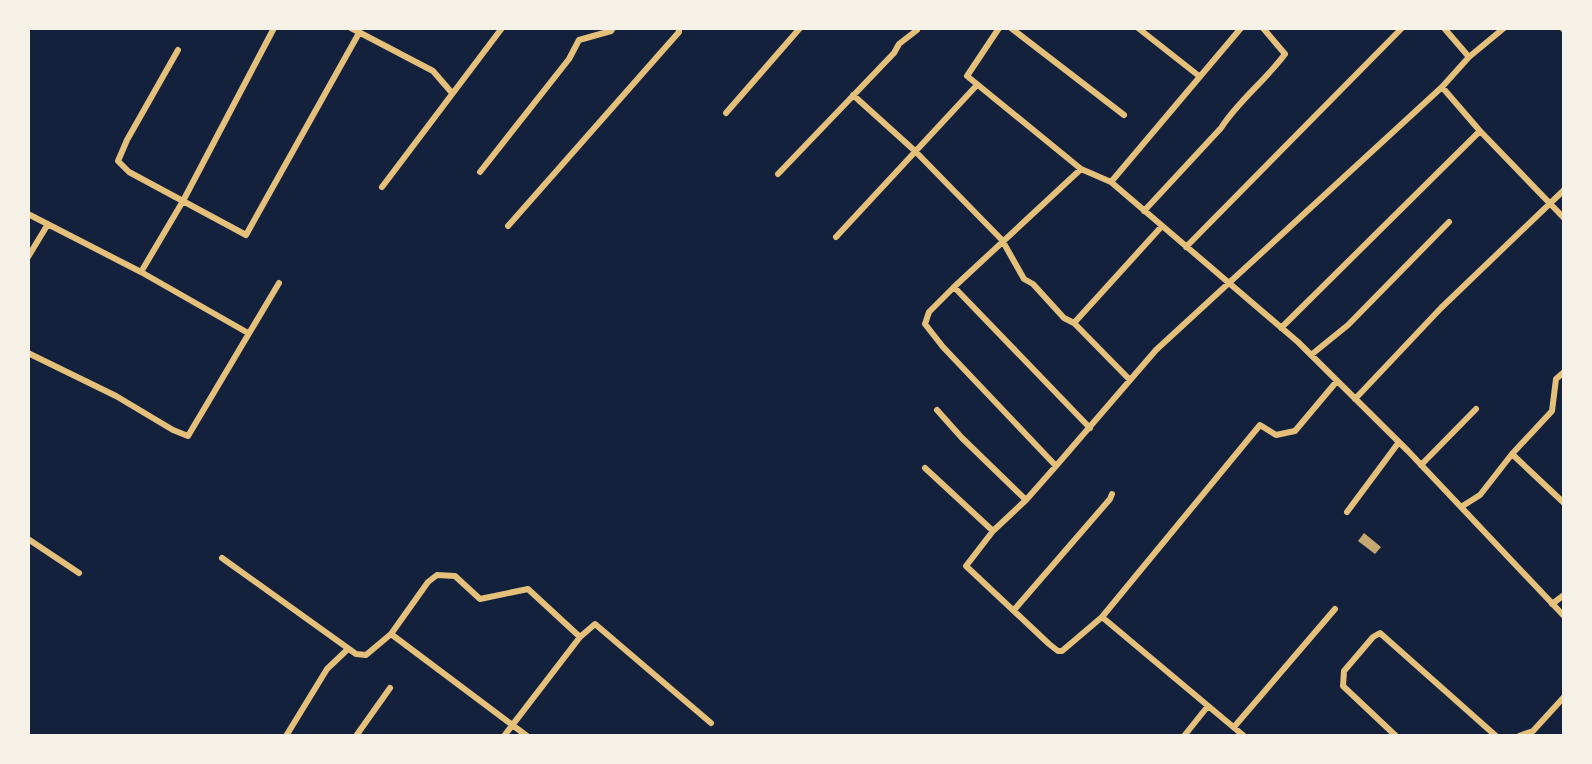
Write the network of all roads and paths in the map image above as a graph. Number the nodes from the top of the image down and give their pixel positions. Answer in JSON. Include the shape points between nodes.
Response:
{"nodes":[{"id":1,"x":274,"y":28,"type":"edge"},
{"id":2,"x":351,"y":28,"type":"edge"},
{"id":3,"x":502,"y":28,"type":"edge"},
{"id":4,"x":613,"y":28,"type":"edge"},
{"id":5,"x":679,"y":28,"type":"edge"},
{"id":6,"x":800,"y":28,"type":"edge"},
{"id":7,"x":999,"y":28,"type":"edge"},
{"id":8,"x":1011,"y":28,"type":"edge"},
{"id":9,"x":1138,"y":28,"type":"edge"},
{"id":10,"x":1241,"y":28,"type":"edge"},
{"id":11,"x":1263,"y":28,"type":"edge"},
{"id":12,"x":1402,"y":28,"type":"edge"},
{"id":13,"x":1444,"y":28,"type":"edge"},
{"id":14,"x":1504,"y":28,"type":"edge"},
{"id":15,"x":917,"y":30,"type":"edge"},
{"id":16,"x":359,"y":33,"type":"junction"},
{"id":17,"x":178,"y":50,"type":"dead end"},
{"id":18,"x":1469,"y":57,"type":"junction"},
{"id":19,"x":1199,"y":76,"type":"junction"},
{"id":20,"x":977,"y":85,"type":"junction"},
{"id":21,"x":1442,"y":87,"type":"junction"},
{"id":22,"x":452,"y":93,"type":"junction"},
{"id":23,"x":853,"y":94,"type":"junction"},
{"id":24,"x":726,"y":114,"type":"dead end"},
{"id":25,"x":1124,"y":116,"type":"dead end"},
{"id":26,"x":1480,"y":131,"type":"junction"},
{"id":27,"x":915,"y":151,"type":"junction"},
{"id":28,"x":1081,"y":169,"type":"junction"},
{"id":29,"x":480,"y":172,"type":"dead end"},
{"id":30,"x":778,"y":174,"type":"dead end"},
{"id":31,"x":1111,"y":182,"type":"junction"},
{"id":32,"x":382,"y":187,"type":"dead end"},
{"id":33,"x":1563,"y":190,"type":"edge"},
{"id":34,"x":183,"y":201,"type":"junction"},
{"id":35,"x":1548,"y":203,"type":"junction"},
{"id":36,"x":1144,"y":211,"type":"junction"},
{"id":37,"x":28,"y":214,"type":"edge"},
{"id":38,"x":1563,"y":218,"type":"edge"},
{"id":39,"x":1449,"y":222,"type":"dead end"},
{"id":40,"x":48,"y":224,"type":"junction"},
{"id":41,"x":508,"y":226,"type":"dead end"},
{"id":42,"x":1162,"y":226,"type":"junction"},
{"id":43,"x":836,"y":237,"type":"dead end"},
{"id":44,"x":1002,"y":240,"type":"junction"},
{"id":45,"x":1186,"y":247,"type":"junction"},
{"id":46,"x":28,"y":257,"type":"edge"},
{"id":47,"x":141,"y":272,"type":"junction"},
{"id":48,"x":279,"y":283,"type":"dead end"},
{"id":49,"x":1228,"y":283,"type":"junction"},
{"id":50,"x":954,"y":287,"type":"junction"},
{"id":51,"x":1074,"y":323,"type":"junction"},
{"id":52,"x":1281,"y":328,"type":"junction"},
{"id":53,"x":248,"y":333,"type":"junction"},
{"id":54,"x":31,"y":355,"type":"edge"},
{"id":55,"x":1311,"y":355,"type":"junction"},
{"id":56,"x":28,"y":363,"type":"edge"},
{"id":57,"x":1563,"y":372,"type":"edge"},
{"id":58,"x":1130,"y":380,"type":"junction"},
{"id":59,"x":1337,"y":381,"type":"junction"},
{"id":60,"x":1355,"y":399,"type":"junction"},
{"id":61,"x":1476,"y":409,"type":"dead end"},
{"id":62,"x":937,"y":410,"type":"dead end"},
{"id":63,"x":1090,"y":428,"type":"junction"},
{"id":64,"x":1399,"y":442,"type":"junction"},
{"id":65,"x":1512,"y":454,"type":"junction"},
{"id":66,"x":1421,"y":465,"type":"junction"},
{"id":67,"x":1056,"y":466,"type":"junction"},
{"id":68,"x":926,"y":468,"type":"dead end"},
{"id":69,"x":1112,"y":494,"type":"dead end"},
{"id":70,"x":1026,"y":500,"type":"junction"},
{"id":71,"x":1563,"y":503,"type":"edge"},
{"id":72,"x":1461,"y":507,"type":"junction"},
{"id":73,"x":1347,"y":512,"type":"dead end"},
{"id":74,"x":993,"y":531,"type":"junction"},
{"id":75,"x":28,"y":539,"type":"edge"},
{"id":76,"x":222,"y":558,"type":"dead end"},
{"id":77,"x":79,"y":573,"type":"dead end"},
{"id":78,"x":1563,"y":595,"type":"edge"},
{"id":79,"x":1552,"y":604,"type":"junction"},
{"id":80,"x":1335,"y":609,"type":"dead end"},
{"id":81,"x":1014,"y":610,"type":"junction"},
{"id":82,"x":1563,"y":616,"type":"edge"},
{"id":83,"x":1102,"y":617,"type":"junction"},
{"id":84,"x":391,"y":634,"type":"junction"},
{"id":85,"x":580,"y":637,"type":"junction"},
{"id":86,"x":348,"y":649,"type":"junction"},
{"id":87,"x":390,"y":688,"type":"dead end"},
{"id":88,"x":1563,"y":697,"type":"edge"},
{"id":89,"x":1208,"y":706,"type":"junction"},
{"id":90,"x":711,"y":723,"type":"dead end"},
{"id":91,"x":512,"y":725,"type":"junction"},
{"id":92,"x":1234,"y":727,"type":"junction"},
{"id":93,"x":1533,"y":731,"type":"junction"},
{"id":94,"x":286,"y":735,"type":"edge"},
{"id":95,"x":356,"y":735,"type":"edge"},
{"id":96,"x":504,"y":735,"type":"edge"},
{"id":97,"x":527,"y":735,"type":"edge"},
{"id":98,"x":1184,"y":735,"type":"edge"},
{"id":99,"x":1244,"y":735,"type":"edge"},
{"id":100,"x":1396,"y":735,"type":"edge"},
{"id":101,"x":1496,"y":735,"type":"edge"},
{"id":102,"x":1519,"y":735,"type":"edge"},
{"id":103,"x":1540,"y":735,"type":"edge"}],
"edges":[{"from":1,"to":34,"type":"street"},
{"from":2,"to":16,"type":"street"},
{"from":3,"to":22,"type":"street"},
{"from":4,"to":29,"type":"street","via":[[579,40],[569,59]]},
{"from":5,"to":41,"type":"street"},
{"from":6,"to":24,"type":"street"},
{"from":7,"to":20,"type":"street","via":[[967,76]]},
{"from":8,"to":25,"type":"street"},
{"from":9,"to":19,"type":"street"},
{"from":10,"to":19,"type":"street"},
{"from":11,"to":36,"type":"street","via":[[1285,54]]},
{"from":12,"to":45,"type":"street"},
{"from":13,"to":18,"type":"street"},
{"from":14,"to":18,"type":"street"},
{"from":15,"to":23,"type":"street"},
{"from":16,"to":22,"type":"street","via":[[433,71]]},
{"from":16,"to":34,"type":"street","via":[[246,235]]},
{"from":17,"to":34,"type":"street","via":[[118,161],[129,172]]},
{"from":18,"to":21,"type":"street"},
{"from":19,"to":31,"type":"street"},
{"from":20,"to":27,"type":"street"},
{"from":20,"to":28,"type":"street"},
{"from":21,"to":26,"type":"street"},
{"from":21,"to":49,"type":"street"},
{"from":22,"to":32,"type":"street"},
{"from":23,"to":27,"type":"street"},
{"from":23,"to":30,"type":"street"},
{"from":26,"to":35,"type":"street"},
{"from":26,"to":52,"type":"street"},
{"from":27,"to":43,"type":"street"},
{"from":27,"to":44,"type":"street"},
{"from":28,"to":31,"type":"street"},
{"from":28,"to":44,"type":"street"},
{"from":31,"to":36,"type":"street"},
{"from":33,"to":35,"type":"street"},
{"from":34,"to":47,"type":"street"},
{"from":35,"to":38,"type":"street"},
{"from":35,"to":60,"type":"street"},
{"from":36,"to":42,"type":"street"},
{"from":37,"to":40,"type":"street"},
{"from":39,"to":55,"type":"street","via":[[1348,325]]},
{"from":40,"to":46,"type":"street"},
{"from":40,"to":47,"type":"street"},
{"from":42,"to":45,"type":"street"},
{"from":42,"to":51,"type":"street"},
{"from":44,"to":50,"type":"street"},
{"from":44,"to":51,"type":"street","via":[[1024,279]]},
{"from":45,"to":49,"type":"street"},
{"from":47,"to":53,"type":"street"},
{"from":48,"to":53,"type":"street"},
{"from":49,"to":52,"type":"street"},
{"from":49,"to":58,"type":"street","via":[[1156,350]]},
{"from":50,"to":63,"type":"street"},
{"from":50,"to":67,"type":"street","via":[[929,312],[925,324]]},
{"from":51,"to":58,"type":"street"},
{"from":52,"to":55,"type":"street"},
{"from":53,"to":54,"type":"street","via":[[188,436]]},
{"from":54,"to":56,"type":"street"},
{"from":55,"to":59,"type":"street"},
{"from":57,"to":65,"type":"street","via":[[1556,379],[1552,411]]},
{"from":58,"to":63,"type":"street"},
{"from":59,"to":60,"type":"street"},
{"from":59,"to":83,"type":"street","via":[[1295,432],[1276,435],[1260,425]]},
{"from":60,"to":64,"type":"street"},
{"from":61,"to":66,"type":"street"},
{"from":62,"to":70,"type":"street"},
{"from":63,"to":67,"type":"street"},
{"from":64,"to":66,"type":"street"},
{"from":64,"to":73,"type":"street"},
{"from":65,"to":71,"type":"street"},
{"from":65,"to":72,"type":"street","via":[[1480,495]]},
{"from":66,"to":72,"type":"street"},
{"from":67,"to":70,"type":"street"},
{"from":68,"to":74,"type":"street"},
{"from":69,"to":81,"type":"street"},
{"from":70,"to":74,"type":"street"},
{"from":72,"to":79,"type":"street"},
{"from":74,"to":81,"type":"street","via":[[966,566]]},
{"from":75,"to":77,"type":"street"},
{"from":76,"to":86,"type":"street"},
{"from":78,"to":79,"type":"street"},
{"from":79,"to":82,"type":"street"},
{"from":80,"to":92,"type":"street"},
{"from":81,"to":83,"type":"street","via":[[1058,651],[1070,646]]},
{"from":83,"to":89,"type":"street"},
{"from":84,"to":85,"type":"street","via":[[437,575],[455,576],[480,599],[528,589]]},
{"from":84,"to":86,"type":"street","via":[[366,655]]},
{"from":84,"to":91,"type":"street"},
{"from":85,"to":90,"type":"street","via":[[595,624]]},
{"from":85,"to":91,"type":"street"},
{"from":86,"to":94,"type":"street","via":[[327,669]]},
{"from":87,"to":95,"type":"street"},
{"from":88,"to":93,"type":"street"},
{"from":89,"to":92,"type":"street"},
{"from":89,"to":98,"type":"street"},
{"from":91,"to":96,"type":"street"},
{"from":91,"to":97,"type":"street"},
{"from":92,"to":99,"type":"street"},
{"from":93,"to":102,"type":"street"},
{"from":93,"to":103,"type":"street"},
{"from":100,"to":101,"type":"street","via":[[1343,686],[1344,670],[1380,633]]}]}
